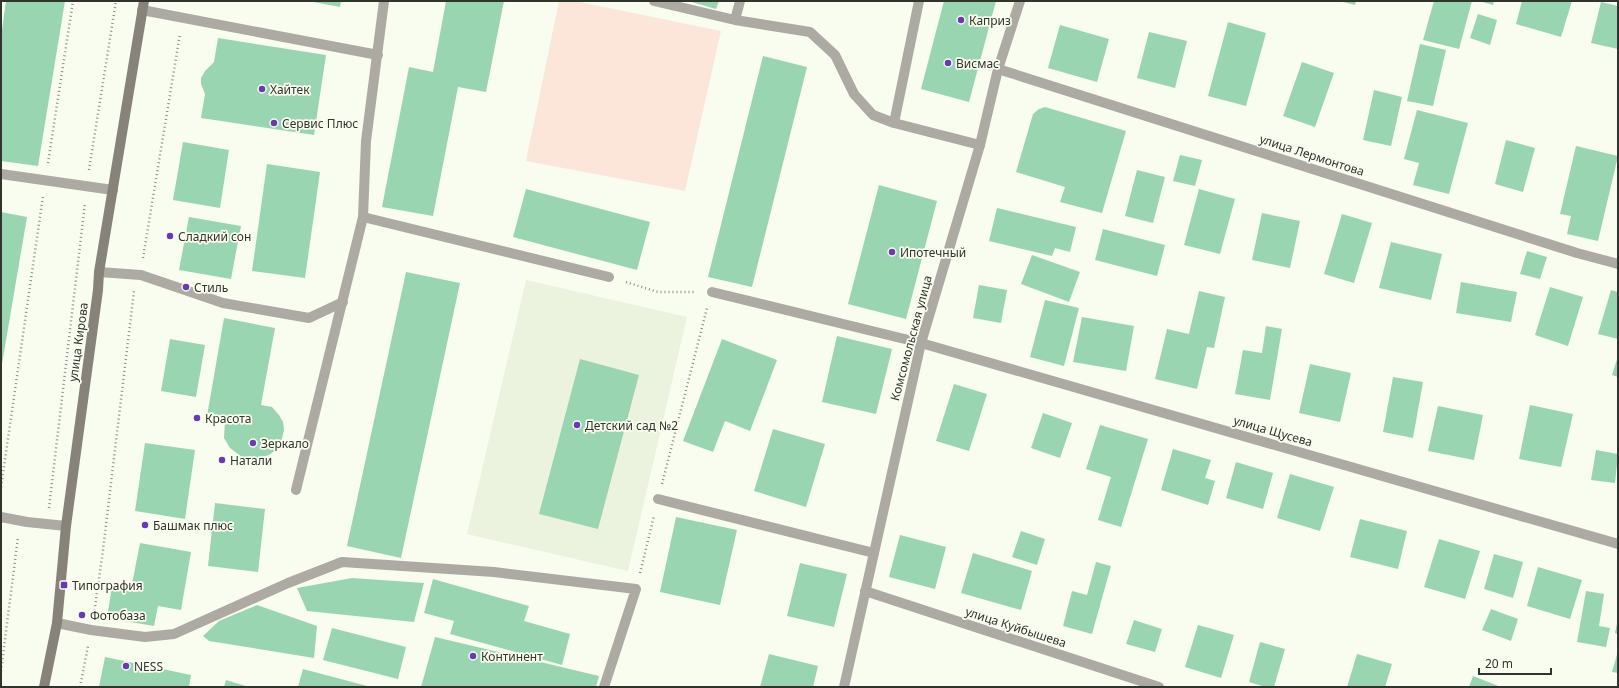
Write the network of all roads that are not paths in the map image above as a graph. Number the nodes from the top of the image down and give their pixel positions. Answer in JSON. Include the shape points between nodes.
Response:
{"nodes":[{"id":1,"x":384,"y":1,"type":"edge"},
{"id":2,"x":654,"y":1,"type":"edge"},
{"id":3,"x":740,"y":1,"type":"edge"},
{"id":4,"x":919,"y":1,"type":"edge"},
{"id":5,"x":1020,"y":1,"type":"edge"},
{"id":6,"x":143,"y":6,"type":"edge"},
{"id":7,"x":735,"y":20,"type":"junction"},
{"id":8,"x":378,"y":55,"type":"junction"},
{"id":9,"x":998,"y":69,"type":"junction"},
{"id":10,"x":894,"y":123,"type":"junction"},
{"id":11,"x":980,"y":145,"type":"junction"},
{"id":12,"x":1,"y":174,"type":"edge"},
{"id":13,"x":113,"y":190,"type":"junction"},
{"id":14,"x":363,"y":217,"type":"junction"},
{"id":15,"x":1618,"y":264,"type":"edge"},
{"id":16,"x":99,"y":272,"type":"junction"},
{"id":17,"x":608,"y":277,"type":"road end"},
{"id":18,"x":712,"y":292,"type":"road end"},
{"id":19,"x":342,"y":302,"type":"junction"},
{"id":20,"x":921,"y":343,"type":"junction"},
{"id":21,"x":296,"y":490,"type":"dead end"},
{"id":22,"x":658,"y":499,"type":"road end"},
{"id":23,"x":1,"y":517,"type":"edge"},
{"id":24,"x":66,"y":526,"type":"junction"},
{"id":25,"x":1618,"y":544,"type":"edge"},
{"id":26,"x":874,"y":553,"type":"junction"},
{"id":27,"x":865,"y":591,"type":"junction"},
{"id":28,"x":57,"y":623,"type":"junction"},
{"id":29,"x":44,"y":687,"type":"edge"},
{"id":30,"x":604,"y":687,"type":"edge"},
{"id":31,"x":844,"y":687,"type":"edge"},
{"id":32,"x":1159,"y":687,"type":"edge"}],
"edges":[{"from":1,"to":8,"type":"street"},
{"from":2,"to":7,"type":"street"},
{"from":3,"to":7,"type":"street"},
{"from":4,"to":10,"type":"street"},
{"from":5,"to":9,"type":"street","name":"Комсомольская улица"},
{"from":6,"to":8,"type":"street","via":[[183,18]]},
{"from":6,"to":13,"type":"main road","name":"улица Кирова"},
{"from":7,"to":10,"type":"street","via":[[810,32],[835,56],[854,94],[873,116]]},
{"from":8,"to":14,"type":"street","via":[[366,141]]},
{"from":9,"to":11,"type":"street","name":"Комсомольская улица"},
{"from":9,"to":15,"type":"street","name":"улица Лермонтова"},
{"from":10,"to":11,"type":"street"},
{"from":11,"to":20,"type":"street","name":"Комсомольская улица"},
{"from":12,"to":13,"type":"street"},
{"from":13,"to":16,"type":"main road","name":"улица Кирова"},
{"from":14,"to":17,"type":"street"},
{"from":14,"to":19,"type":"street"},
{"from":16,"to":19,"type":"street","via":[[141,275],[223,303],[309,318]]},
{"from":16,"to":24,"type":"main road","name":"улица Кирова"},
{"from":18,"to":20,"type":"street","name":"улица Щусева"},
{"from":19,"to":21,"type":"street"},
{"from":20,"to":25,"type":"street","name":"улица Щусева"},
{"from":20,"to":26,"type":"street","name":"Комсомольская улица"},
{"from":22,"to":26,"type":"street"},
{"from":23,"to":24,"type":"street"},
{"from":24,"to":28,"type":"main road","name":"улица Кирова"},
{"from":26,"to":27,"type":"street","name":"Комсомольская улица"},
{"from":27,"to":31,"type":"street","name":"Комсомольская улица"},
{"from":27,"to":32,"type":"street","name":"улица Куйбышева"},
{"from":28,"to":29,"type":"main road","name":"улица Кирова"},
{"from":28,"to":30,"type":"street","via":[[145,637],[174,634],[342,562],[494,572],[636,589]]}]}
